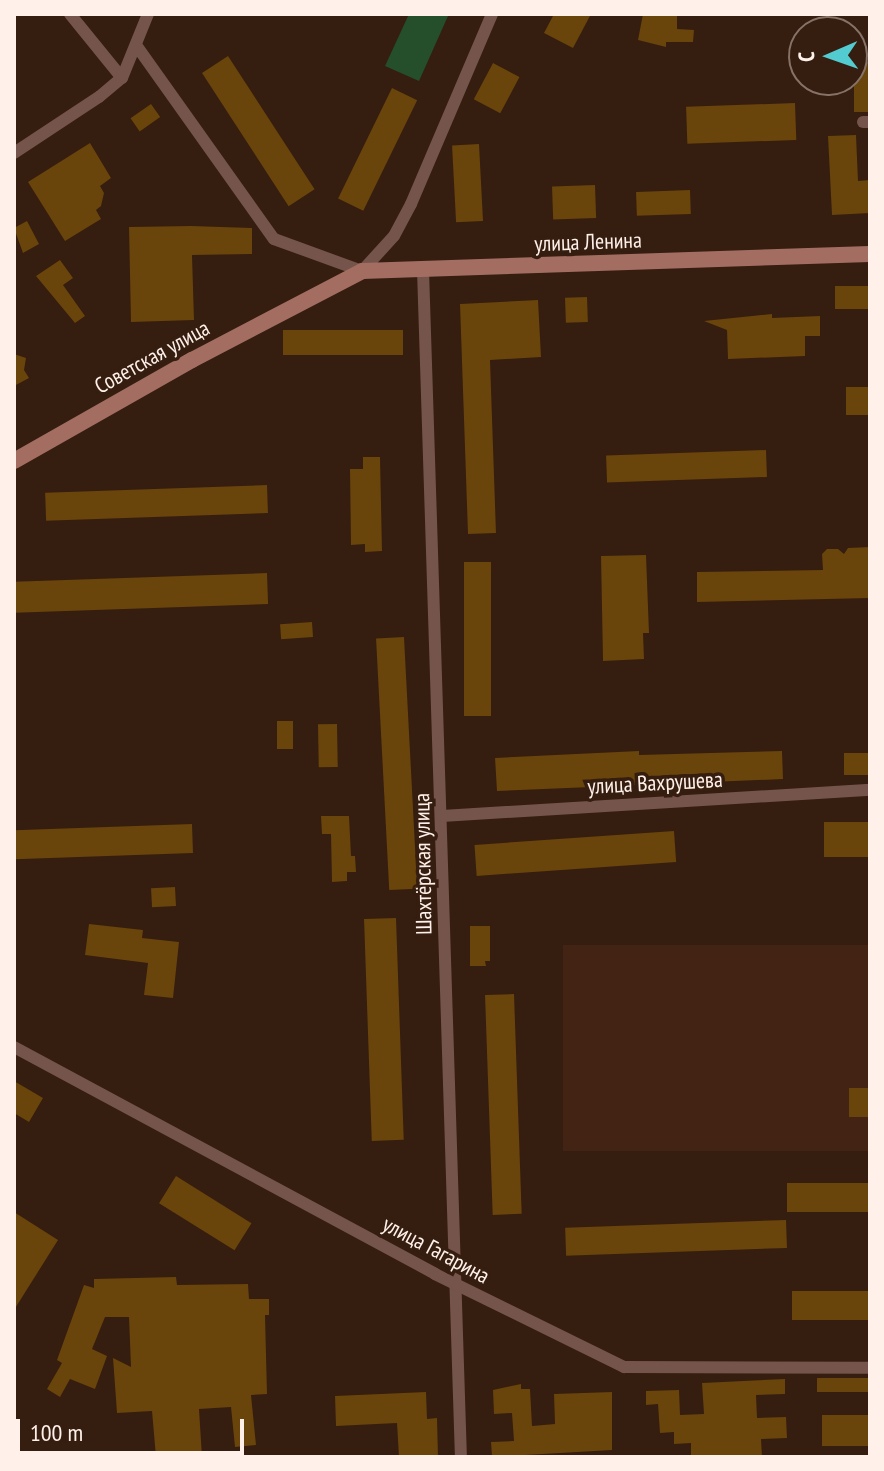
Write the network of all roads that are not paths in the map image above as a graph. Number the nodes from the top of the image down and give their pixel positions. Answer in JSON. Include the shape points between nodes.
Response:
{"nodes":[{"id":1,"x":70,"y":14,"type":"edge"},
{"id":2,"x":148,"y":14,"type":"edge"},
{"id":3,"x":492,"y":14,"type":"edge"},
{"id":4,"x":136,"y":45,"type":"junction"},
{"id":5,"x":122,"y":78,"type":"junction"},
{"id":6,"x":14,"y":153,"type":"edge"},
{"id":7,"x":870,"y":254,"type":"edge"},
{"id":8,"x":423,"y":270,"type":"junction"},
{"id":9,"x":362,"y":271,"type":"junction"},
{"id":10,"x":313,"y":296,"type":"joint"},
{"id":11,"x":14,"y":461,"type":"edge"},
{"id":12,"x":870,"y":790,"type":"edge"},
{"id":13,"x":442,"y":816,"type":"junction"},
{"id":14,"x":14,"y":1047,"type":"edge"},
{"id":15,"x":458,"y":1286,"type":"junction"},
{"id":16,"x":870,"y":1368,"type":"edge"},
{"id":17,"x":461,"y":1457,"type":"edge"}],
"edges":[{"from":1,"to":5,"type":"street"},
{"from":2,"to":4,"type":"street"},
{"from":3,"to":9,"type":"street","via":[[411,204],[394,236]]},
{"from":4,"to":5,"type":"street"},
{"from":4,"to":9,"type":"street","via":[[274,239]]},
{"from":5,"to":6,"type":"street"},
{"from":7,"to":8,"type":"main road","name":"улица Ленина"},
{"from":8,"to":9,"type":"main road","name":"улица Ленина"},
{"from":8,"to":13,"type":"street","name":"Шахтёрская улица"},
{"from":9,"to":10,"type":"main road","name":"улица Ленина"},
{"from":10,"to":11,"type":"main road","name":"Советская улица"},
{"from":12,"to":13,"type":"street","name":"улица Вахрушева"},
{"from":13,"to":15,"type":"street","name":"Шахтёрская улица"},
{"from":14,"to":15,"type":"street","name":"улица Гагарина"},
{"from":15,"to":16,"type":"street","name":"улица Гагарина","via":[[624,1367]]},
{"from":15,"to":17,"type":"street","name":"Шахтёрская улица"}]}
